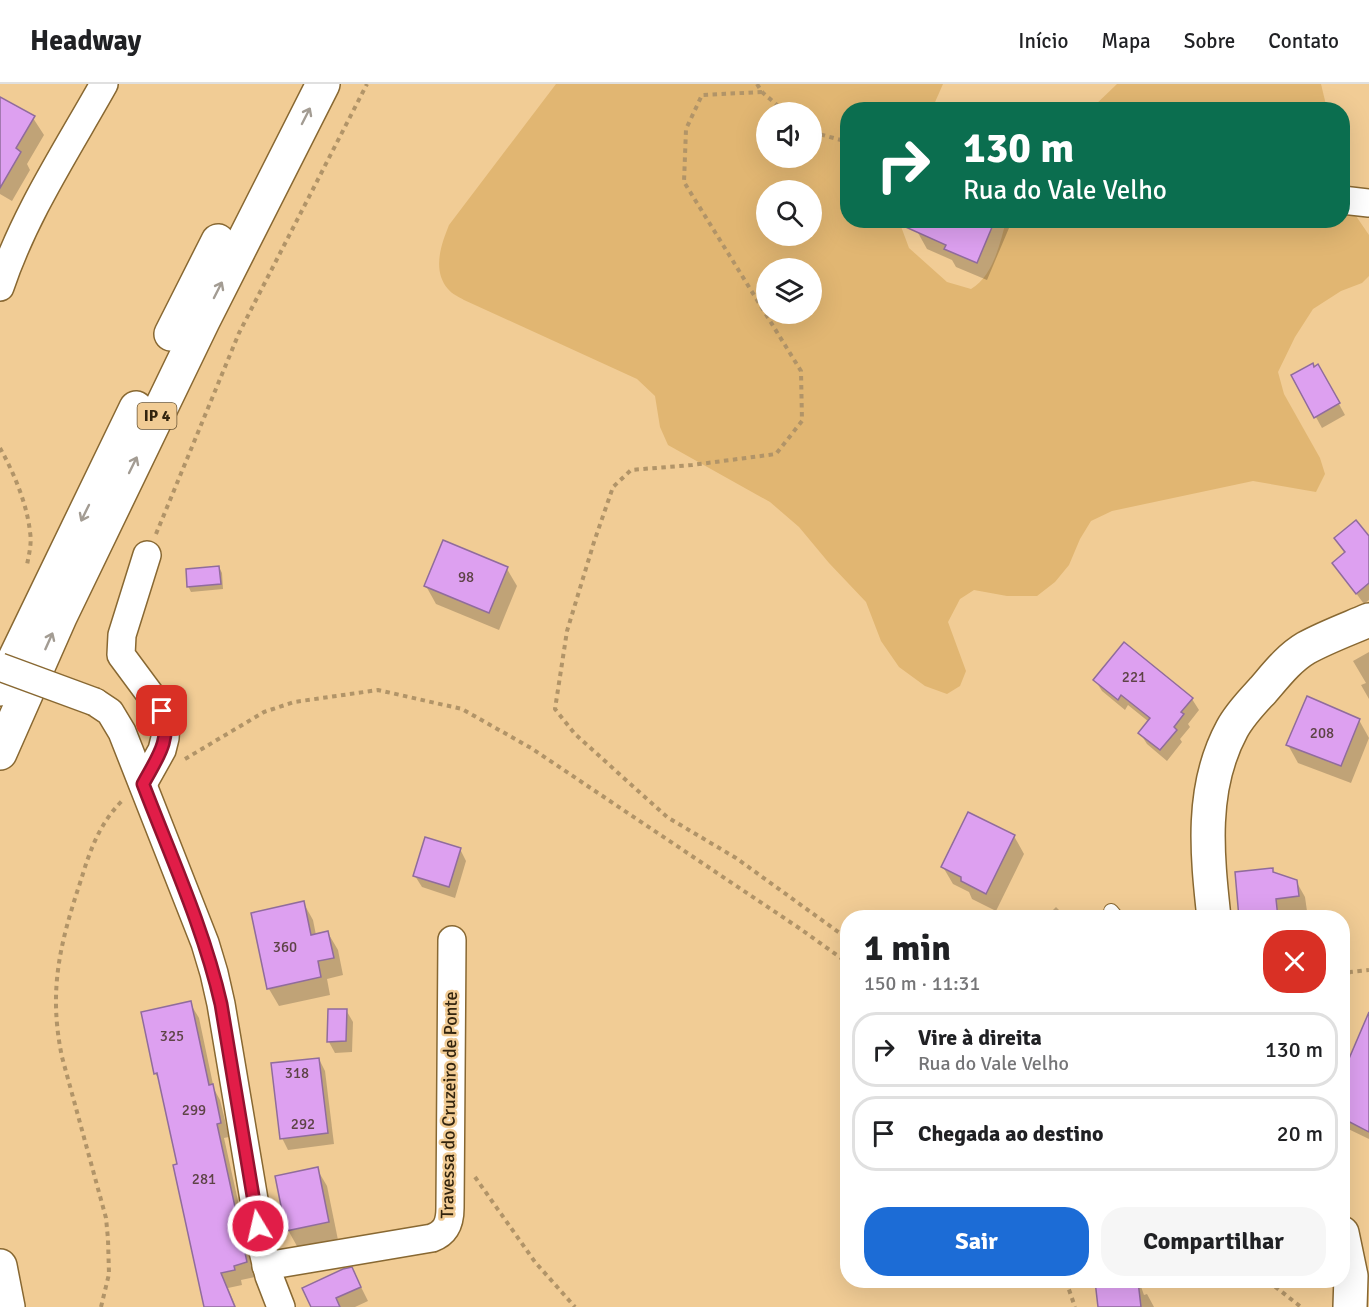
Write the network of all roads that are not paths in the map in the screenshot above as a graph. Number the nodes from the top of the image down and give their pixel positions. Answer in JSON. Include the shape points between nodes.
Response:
{"nodes":[{"id":1,"x":104,"y":84,"type":"edge"},
{"id":2,"x":297,"y":84,"type":"edge"},
{"id":3,"x":323,"y":84,"type":"edge"},
{"id":4,"x":1350,"y":201,"type":"edge"},
{"id":5,"x":1369,"y":203,"type":"edge"},
{"id":6,"x":2,"y":269,"type":"edge"},
{"id":7,"x":147,"y":555,"type":"road end"},
{"id":8,"x":1369,"y":620,"type":"edge"},
{"id":9,"x":0,"y":667,"type":"edge"},
{"id":10,"x":0,"y":689,"type":"edge"},
{"id":11,"x":0,"y":753,"type":"edge"},
{"id":12,"x":143,"y":784,"type":"junction"},
{"id":13,"x":1213,"y":910,"type":"edge"},
{"id":14,"x":452,"y":940,"type":"dead end"},
{"id":15,"x":0,"y":1266,"type":"edge"},
{"id":16,"x":266,"y":1266,"type":"junction"},
{"id":17,"x":1350,"y":1271,"type":"edge"},
{"id":18,"x":8,"y":1307,"type":"edge"},
{"id":19,"x":281,"y":1307,"type":"edge"},
{"id":20,"x":1350,"y":1307,"type":"edge"}],
"edges":[{"from":1,"to":6,"type":"street"},
{"from":2,"to":10,"type":"main road","number":"IP 4","one_way":true},
{"from":11,"to":3,"type":"main road","number":"IP 4","one_way":true,"via":[[60,617],[187,353]]},
{"from":4,"to":5,"type":"street"},
{"from":7,"to":12,"type":"street","via":[[120,649],[162,711],[166,724],[162,750]]},
{"from":8,"to":13,"type":"main road","via":[[1298,654],[1233,728],[1215,775],[1208,818]]},
{"from":9,"to":12,"type":"street","bridge":true,"via":[[95,702],[110,712]]},
{"from":12,"to":16,"type":"street","via":[[214,973]]},
{"from":14,"to":16,"type":"street","name":"Travessa do Cruzeiro de Ponte","via":[[451,1142],[449,1220],[445,1230],[439,1235]]},
{"from":15,"to":18,"type":"main road"},
{"from":16,"to":19,"type":"street"},
{"from":17,"to":20,"type":"main road"}]}
